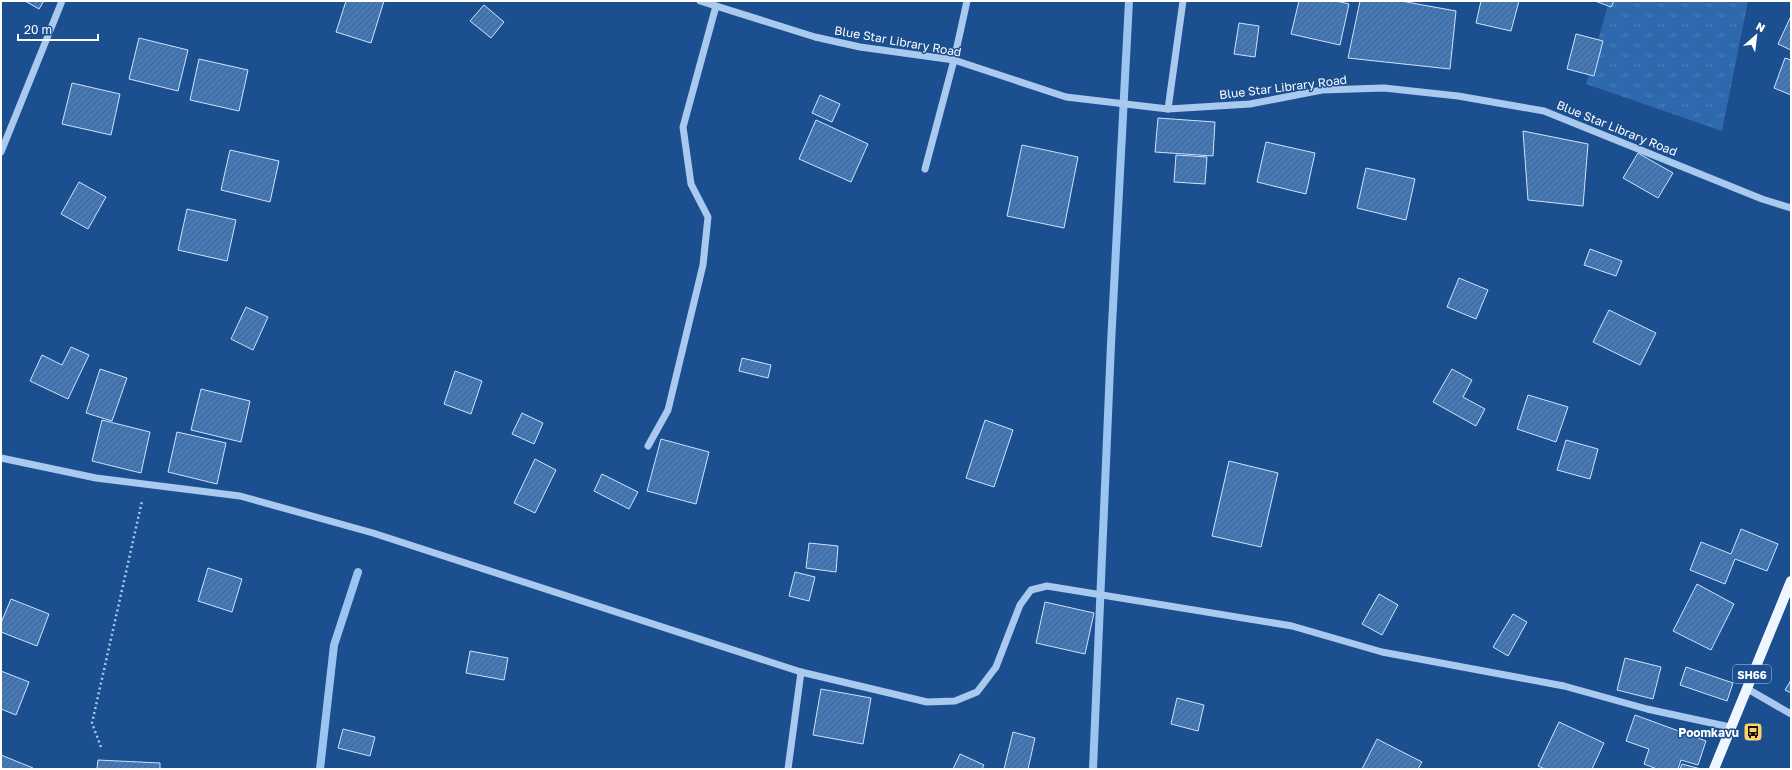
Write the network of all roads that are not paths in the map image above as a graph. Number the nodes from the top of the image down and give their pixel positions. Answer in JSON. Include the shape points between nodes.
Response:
{"nodes":[{"id":1,"x":62,"y":1,"type":"edge"},
{"id":2,"x":700,"y":1,"type":"edge"},
{"id":3,"x":967,"y":1,"type":"edge"},
{"id":4,"x":1183,"y":1,"type":"edge"},
{"id":5,"x":716,"y":6,"type":"junction"},
{"id":6,"x":954,"y":60,"type":"junction"},
{"id":7,"x":1168,"y":109,"type":"junction"},
{"id":8,"x":1,"y":152,"type":"edge"},
{"id":9,"x":925,"y":169,"type":"dead end"},
{"id":10,"x":1791,"y":208,"type":"edge"},
{"id":11,"x":648,"y":446,"type":"dead end"},
{"id":12,"x":1,"y":458,"type":"edge"},
{"id":13,"x":1791,"y":581,"type":"edge"},
{"id":14,"x":801,"y":672,"type":"junction"},
{"id":15,"x":1746,"y":688,"type":"junction"},
{"id":16,"x":1791,"y":714,"type":"edge"},
{"id":17,"x":1730,"y":727,"type":"junction"},
{"id":18,"x":788,"y":769,"type":"edge"},
{"id":19,"x":1714,"y":769,"type":"edge"}],
"edges":[{"from":1,"to":8,"type":"street"},
{"from":2,"to":5,"type":"street","name":"Blue Star Library Road"},
{"from":3,"to":6,"type":"street"},
{"from":4,"to":7,"type":"street"},
{"from":5,"to":6,"type":"street","name":"Blue Star Library Road","via":[[815,37],[853,46]]},
{"from":5,"to":11,"type":"street","via":[[683,127],[691,184],[708,217],[703,265],[668,410]]},
{"from":6,"to":7,"type":"street","name":"Blue Star Library Road","via":[[1066,97]]},
{"from":6,"to":9,"type":"street"},
{"from":7,"to":10,"type":"street","name":"Blue Star Library Road","via":[[1250,104],[1338,89],[1384,88],[1458,96],[1544,110]]},
{"from":12,"to":14,"type":"street","via":[[96,478],[240,496],[373,533]]},
{"from":13,"to":15,"type":"main road","number":"SH66"},
{"from":14,"to":17,"type":"street","via":[[927,702],[955,701],[977,692],[996,668],[1020,605],[1031,590],[1047,586],[1292,626],[1382,652],[1564,686],[1647,709]]},
{"from":14,"to":18,"type":"street"},
{"from":15,"to":16,"type":"street"},
{"from":15,"to":17,"type":"main road","number":"SH66"},
{"from":17,"to":19,"type":"main road","number":"SH66"}]}
